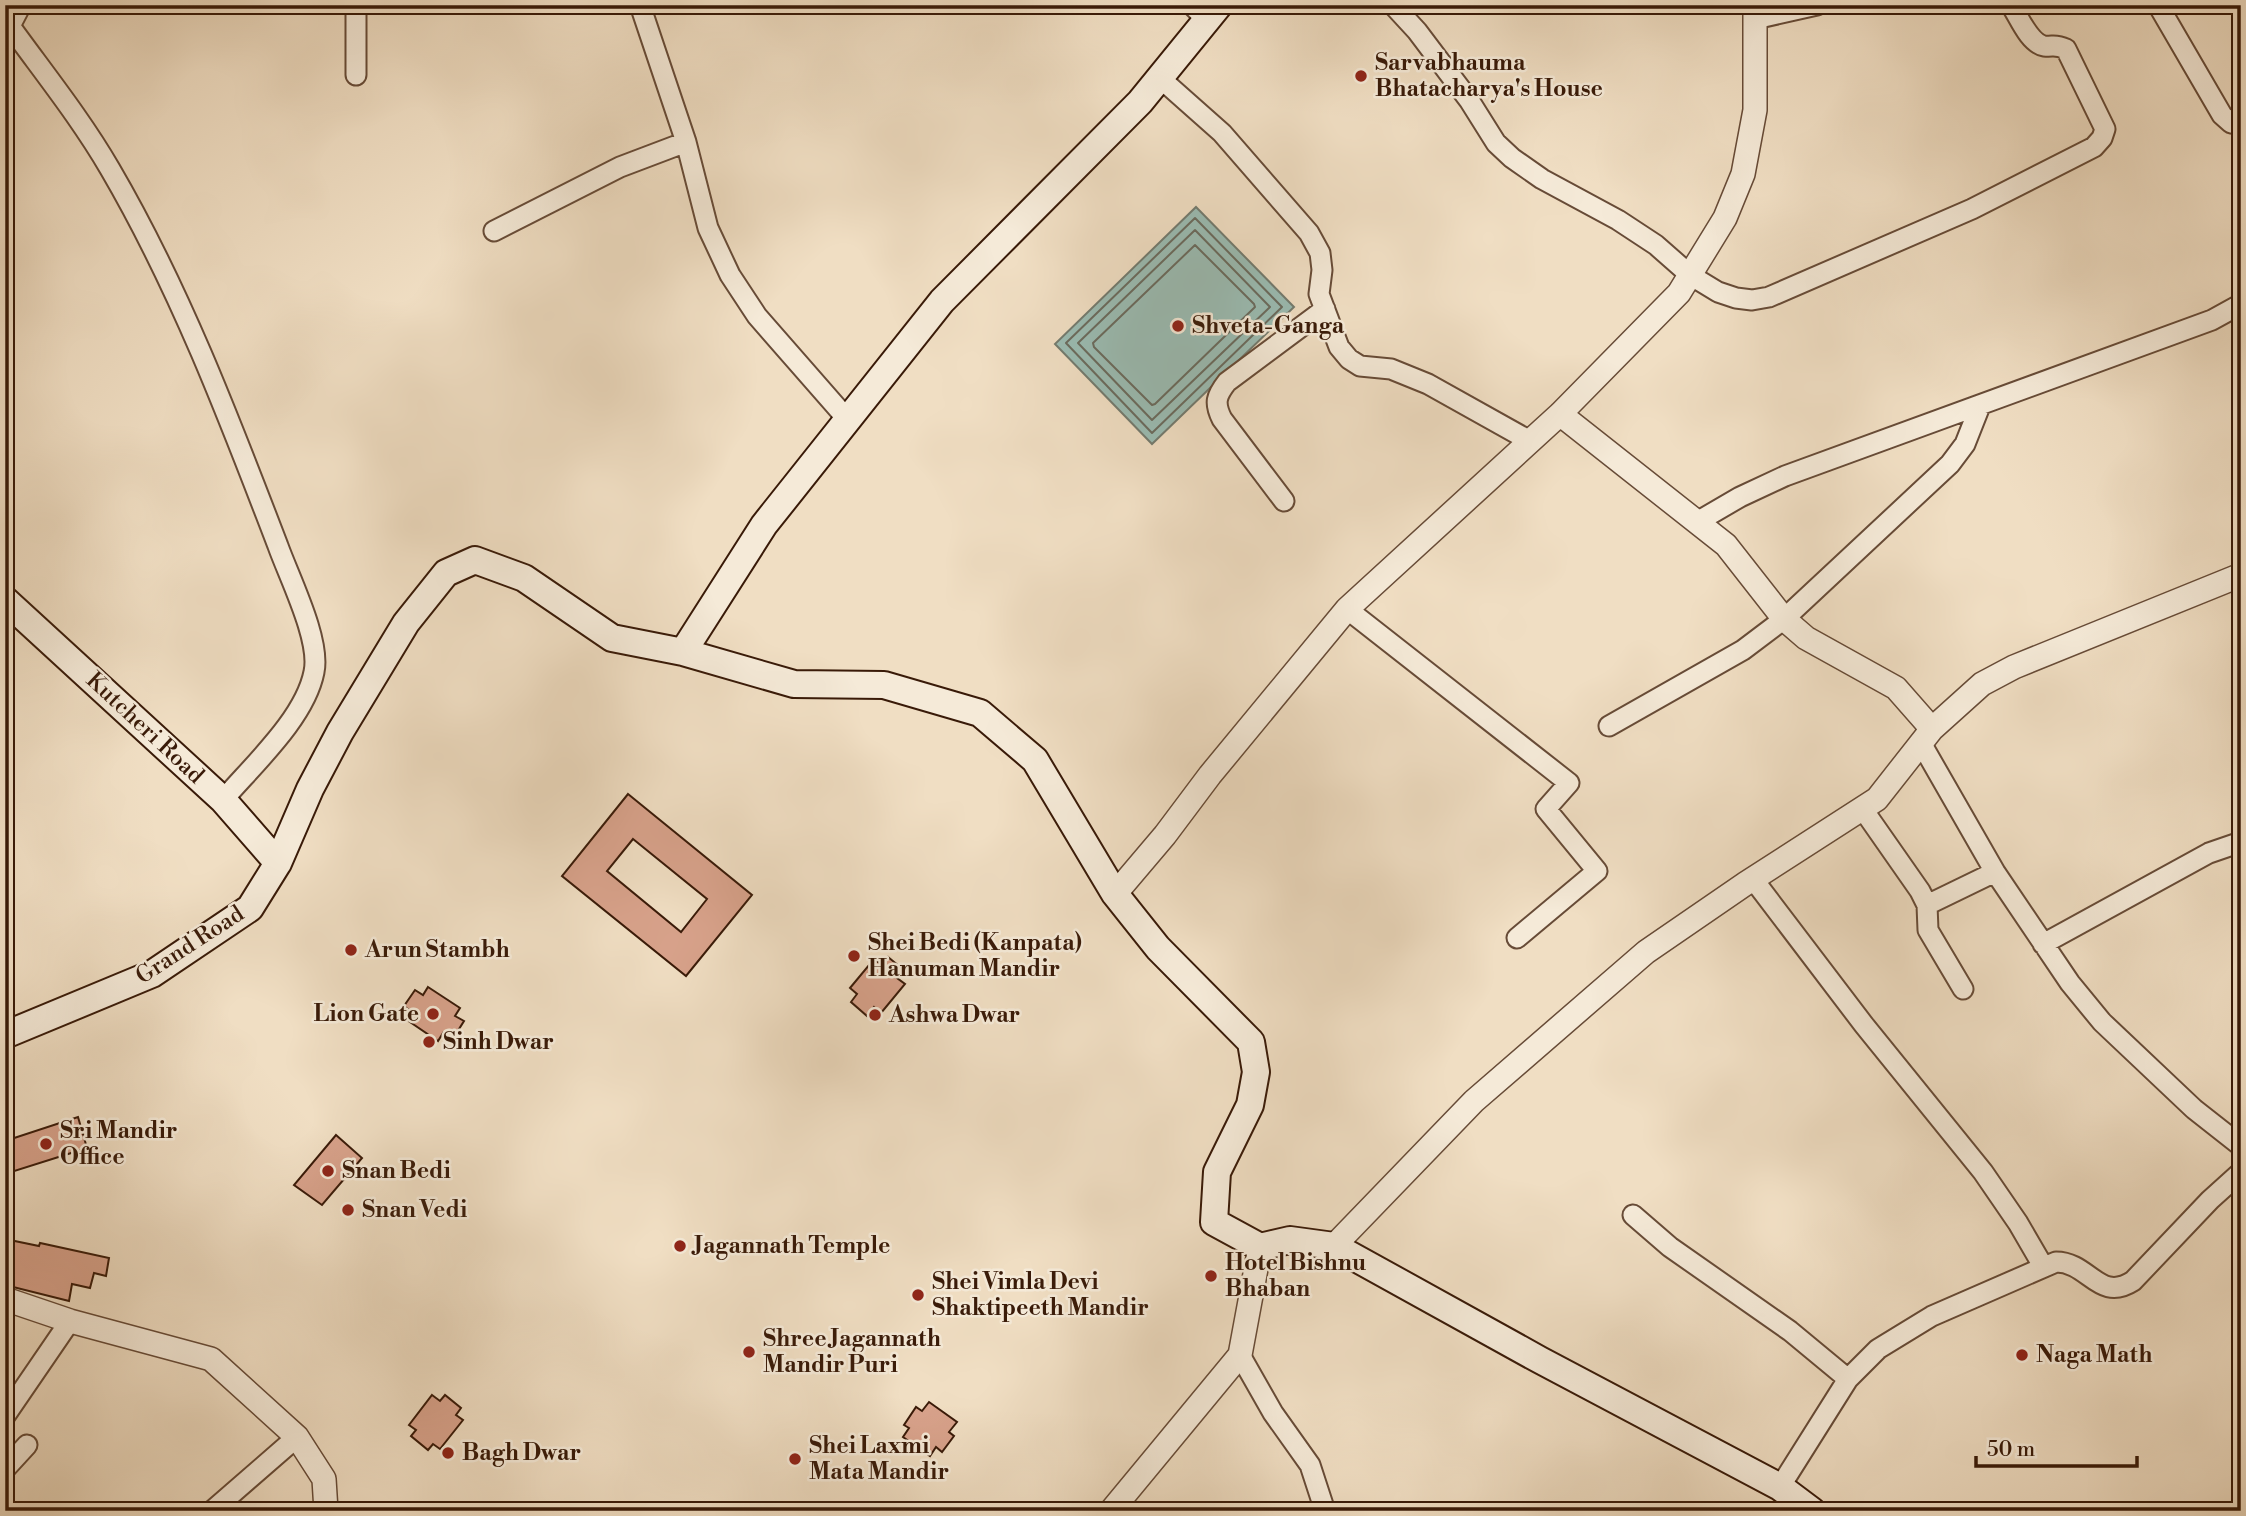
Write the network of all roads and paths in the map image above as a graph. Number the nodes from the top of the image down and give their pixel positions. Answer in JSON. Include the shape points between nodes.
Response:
{"nodes":[{"id":1,"x":21,"y":5,"type":"edge"},
{"id":2,"x":356,"y":5,"type":"edge"},
{"id":3,"x":640,"y":5,"type":"edge"},
{"id":4,"x":1393,"y":5,"type":"edge"},
{"id":5,"x":1817,"y":5,"type":"edge"},
{"id":6,"x":2011,"y":5,"type":"edge"},
{"id":7,"x":2158,"y":5,"type":"edge"},
{"id":8,"x":1206,"y":11,"type":"edge"},
{"id":9,"x":1755,"y":12,"type":"edge"},
{"id":10,"x":7,"y":27,"type":"edge"},
{"id":11,"x":356,"y":75,"type":"dead end"},
{"id":12,"x":1160,"y":78,"type":"junction"},
{"id":13,"x":2241,"y":124,"type":"edge"},
{"id":14,"x":687,"y":142,"type":"junction"},
{"id":15,"x":494,"y":231,"type":"dead end"},
{"id":16,"x":1690,"y":275,"type":"junction"},
{"id":17,"x":2241,"y":303,"type":"edge"},
{"id":18,"x":1325,"y":309,"type":"junction"},
{"id":19,"x":1979,"y":406,"type":"junction"},
{"id":20,"x":1560,"y":414,"type":"junction"},
{"id":21,"x":848,"y":420,"type":"junction"},
{"id":22,"x":1530,"y":440,"type":"junction"},
{"id":23,"x":1284,"y":501,"type":"dead end"},
{"id":24,"x":1697,"y":522,"type":"junction"},
{"id":25,"x":2241,"y":575,"type":"edge"},
{"id":26,"x":5,"y":600,"type":"edge"},
{"id":27,"x":1347,"y":609,"type":"junction"},
{"id":28,"x":1784,"y":619,"type":"junction"},
{"id":29,"x":683,"y":652,"type":"junction"},
{"id":30,"x":1609,"y":726,"type":"dead end"},
{"id":31,"x":1926,"y":736,"type":"junction"},
{"id":32,"x":223,"y":800,"type":"junction"},
{"id":33,"x":1862,"y":808,"type":"junction"},
{"id":34,"x":2241,"y":842,"type":"edge"},
{"id":35,"x":278,"y":863,"type":"junction"},
{"id":36,"x":1995,"y":872,"type":"junction"},
{"id":37,"x":1752,"y":879,"type":"junction"},
{"id":38,"x":1115,"y":894,"type":"junction"},
{"id":39,"x":1927,"y":905,"type":"junction"},
{"id":40,"x":1517,"y":938,"type":"dead end"},
{"id":41,"x":2043,"y":944,"type":"junction"},
{"id":42,"x":1963,"y":989,"type":"dead end"},
{"id":43,"x":5,"y":1035,"type":"edge"},
{"id":44,"x":2241,"y":1146,"type":"edge"},
{"id":45,"x":2241,"y":1172,"type":"edge"},
{"id":46,"x":1633,"y":1214,"type":"dead end"},
{"id":47,"x":1334,"y":1246,"type":"junction"},
{"id":48,"x":1261,"y":1247,"type":"junction"},
{"id":49,"x":2043,"y":1266,"type":"junction"},
{"id":50,"x":5,"y":1299,"type":"edge"},
{"id":51,"x":70,"y":1321,"type":"junction"},
{"id":52,"x":1240,"y":1355,"type":"junction"},
{"id":53,"x":1849,"y":1379,"type":"junction"},
{"id":54,"x":5,"y":1416,"type":"edge"},
{"id":55,"x":297,"y":1437,"type":"junction"},
{"id":56,"x":27,"y":1445,"type":"dead end"},
{"id":57,"x":5,"y":1469,"type":"edge"},
{"id":58,"x":1780,"y":1487,"type":"junction"},
{"id":59,"x":212,"y":1511,"type":"edge"},
{"id":60,"x":326,"y":1511,"type":"edge"},
{"id":61,"x":1111,"y":1511,"type":"edge"},
{"id":62,"x":1325,"y":1511,"type":"edge"},
{"id":63,"x":1812,"y":1511,"type":"edge"}],
"edges":[{"from":1,"to":10,"type":"street"},
{"from":2,"to":11,"type":"street"},
{"from":3,"to":14,"type":"street"},
{"from":4,"to":16,"type":"street","via":[[1512,158],[1542,180],[1618,220]]},
{"from":5,"to":9,"type":"street"},
{"from":6,"to":16,"type":"street","via":[[2034,41],[2066,49],[2105,129],[2094,146],[1972,209],[1769,297],[1736,298]]},
{"from":7,"to":13,"type":"street","via":[[2222,116]]},
{"from":8,"to":12,"type":"main road"},
{"from":9,"to":16,"type":"street","via":[[1755,110],[1743,174],[1725,218]]},
{"from":10,"to":32,"type":"street","via":[[110,168],[181,307],[312,638],[315,669],[309,690],[290,722]]},
{"from":12,"to":18,"type":"street","via":[[1222,132],[1309,233],[1320,253],[1319,293]]},
{"from":12,"to":21,"type":"main road","via":[[942,301]]},
{"from":14,"to":15,"type":"street","via":[[620,167]]},
{"from":14,"to":21,"type":"street","via":[[708,228],[730,275],[757,316]]},
{"from":16,"to":20,"type":"street","via":[[1679,293]]},
{"from":17,"to":19,"type":"street","via":[[2212,320]]},
{"from":18,"to":22,"type":"street","via":[[1339,347],[1349,359],[1428,384]]},
{"from":18,"to":23,"type":"street","via":[[1217,394],[1215,405],[1222,419]]},
{"from":19,"to":24,"type":"street","via":[[1785,476]]},
{"from":19,"to":28,"type":"street","via":[[1965,444],[1950,464]]},
{"from":20,"to":22,"type":"street"},
{"from":20,"to":24,"type":"street"},
{"from":21,"to":29,"type":"main road","via":[[764,525]]},
{"from":22,"to":27,"type":"street"},
{"from":24,"to":28,"type":"street","via":[[1726,545]]},
{"from":25,"to":31,"type":"street","via":[[2014,667],[1982,684]]},
{"from":26,"to":32,"type":"main road","name":"Kutcheri Road"},
{"from":27,"to":38,"type":"street"},
{"from":27,"to":40,"type":"street","via":[[1570,783],[1546,809],[1597,871]]},
{"from":28,"to":30,"type":"street","via":[[1743,650]]},
{"from":28,"to":31,"type":"street","via":[[1806,638],[1896,688]]},
{"from":29,"to":35,"type":"main road","name":"Grand Road","via":[[612,638],[524,579],[475,560],[446,573],[406,623],[340,732]]},
{"from":29,"to":38,"type":"main road","name":"Grand Road","via":[[794,684],[884,685],[980,713],[1035,760]]},
{"from":31,"to":33,"type":"street","via":[[1877,799]]},
{"from":31,"to":36,"type":"street"},
{"from":32,"to":35,"type":"main road","name":"Kutcheri Road"},
{"from":33,"to":37,"type":"street"},
{"from":33,"to":39,"type":"street"},
{"from":34,"to":41,"type":"street","via":[[2208,853]]},
{"from":35,"to":43,"type":"main road","name":"Grand Road","via":[[250,908],[152,974]]},
{"from":36,"to":39,"type":"street"},
{"from":36,"to":41,"type":"street"},
{"from":37,"to":47,"type":"street","via":[[1646,951],[1484,1092]]},
{"from":37,"to":49,"type":"street","via":[[1983,1172]]},
{"from":38,"to":48,"type":"main road","name":"Grand Road","via":[[1158,948],[1251,1042],[1256,1072],[1250,1105],[1217,1172],[1214,1222]]},
{"from":39,"to":42,"type":"street","via":[[1928,930]]},
{"from":41,"to":44,"type":"street","via":[[2102,1022],[2194,1109]]},
{"from":45,"to":49,"type":"street","via":[[2123,1288],[2103,1286],[2067,1262]]},
{"from":46,"to":53,"type":"street","via":[[1670,1247],[1790,1331]]},
{"from":47,"to":48,"type":"main road","via":[[1290,1240]]},
{"from":47,"to":58,"type":"main road"},
{"from":48,"to":52,"type":"street"},
{"from":49,"to":53,"type":"street","via":[[1933,1316],[1878,1349]]},
{"from":50,"to":51,"type":"street"},
{"from":51,"to":54,"type":"street"},
{"from":51,"to":55,"type":"street","via":[[211,1359]]},
{"from":52,"to":61,"type":"street"},
{"from":52,"to":62,"type":"street","via":[[1310,1465]]},
{"from":53,"to":58,"type":"street"},
{"from":55,"to":59,"type":"street"},
{"from":55,"to":60,"type":"street","via":[[324,1479]]},
{"from":56,"to":57,"type":"street"},
{"from":58,"to":63,"type":"main road"}]}
